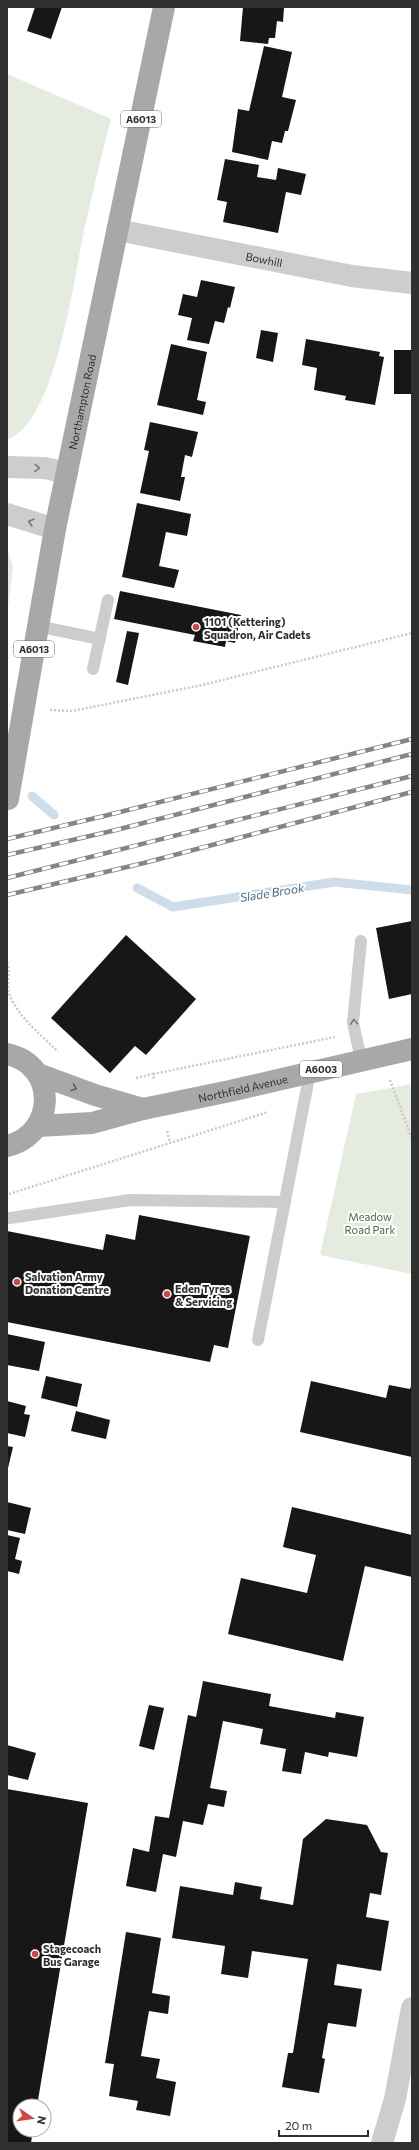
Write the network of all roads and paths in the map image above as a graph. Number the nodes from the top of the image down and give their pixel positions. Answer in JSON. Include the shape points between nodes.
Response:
{"nodes":[{"id":1,"x":164,"y":7,"type":"edge"},
{"id":2,"x":117,"y":230,"type":"junction"},
{"id":3,"x":412,"y":283,"type":"edge"},
{"id":4,"x":7,"y":467,"type":"edge"},
{"id":5,"x":67,"y":473,"type":"junction"},
{"id":6,"x":7,"y":514,"type":"edge"},
{"id":7,"x":55,"y":529,"type":"junction"},
{"id":8,"x":108,"y":600,"type":"dead end"},
{"id":9,"x":37,"y":626,"type":"junction"},
{"id":10,"x":412,"y":633,"type":"edge"},
{"id":11,"x":100,"y":639,"type":"junction"},
{"id":12,"x":94,"y":669,"type":"dead end"},
{"id":13,"x":46,"y":709,"type":"dead end"},
{"id":14,"x":8,"y":799,"type":"dead end"},
{"id":15,"x":361,"y":941,"type":"dead end"},
{"id":16,"x":7,"y":962,"type":"edge"},
{"id":17,"x":355,"y":1032,"type":"junction"},
{"id":18,"x":7,"y":1045,"type":"edge"},
{"id":19,"x":412,"y":1049,"type":"edge"},
{"id":20,"x":7,"y":1054,"type":"edge"},
{"id":21,"x":60,"y":1054,"type":"dead end"},
{"id":22,"x":382,"y":1055,"type":"junction"},
{"id":23,"x":361,"y":1060,"type":"junction"},
{"id":24,"x":33,"y":1069,"type":"junction"},
{"id":25,"x":310,"y":1072,"type":"junction"},
{"id":26,"x":153,"y":1074,"type":"junction"},
{"id":27,"x":130,"y":1080,"type":"dead end"},
{"id":28,"x":155,"y":1082,"type":"dead end"},
{"id":29,"x":305,"y":1100,"type":"junction"},
{"id":30,"x":143,"y":1109,"type":"junction"},
{"id":31,"x":38,"y":1126,"type":"junction"},
{"id":32,"x":168,"y":1135,"type":"dead end"},
{"id":33,"x":412,"y":1139,"type":"edge"},
{"id":34,"x":170,"y":1143,"type":"junction"},
{"id":35,"x":7,"y":1146,"type":"edge"},
{"id":36,"x":7,"y":1195,"type":"edge"},
{"id":37,"x":285,"y":1202,"type":"junction"},
{"id":38,"x":10,"y":1218,"type":"dead end"},
{"id":39,"x":258,"y":1340,"type":"dead end"},
{"id":40,"x":412,"y":2008,"type":"edge"},
{"id":41,"x":382,"y":2143,"type":"edge"}],
"edges":[{"from":1,"to":2,"type":"main road","name":"Northampton Road","number":"A6013"},
{"from":2,"to":3,"type":"street","name":"Bowhill","via":[[352,276]]},
{"from":2,"to":5,"type":"main road","name":"Northampton Road","number":"A6013"},
{"from":4,"to":5,"type":"street","one_way":true,"via":[[45,468]]},
{"from":5,"to":7,"type":"main road","name":"Northampton Road","number":"A6013"},
{"from":7,"to":6,"type":"street","one_way":true},
{"from":7,"to":9,"type":"main road","name":"Northampton Road","number":"A6013"},
{"from":8,"to":11,"type":"lane"},
{"from":9,"to":11,"type":"lane"},
{"from":9,"to":14,"type":"main road","name":"Northampton Road","number":"A6013"},
{"from":10,"to":13,"type":"path","via":[[202,685],[72,711]]},
{"from":11,"to":12,"type":"lane"},
{"from":17,"to":15,"type":"lane","one_way":true,"via":[[353,1022]]},
{"from":16,"to":21,"type":"path","via":[[8,992],[19,1013]]},
{"from":17,"to":23,"type":"lane"},
{"from":17,"to":26,"type":"path"},
{"from":18,"to":24,"type":"main road"},
{"from":19,"to":22,"type":"main road","name":"Northfield Avenue","number":"A6003"},
{"from":20,"to":24,"type":"main road","number":"A6003","via":[[19,1058]]},
{"from":22,"to":23,"type":"main road","name":"Northfield Avenue","number":"A6003"},
{"from":22,"to":33,"type":"path"},
{"from":23,"to":25,"type":"main road","name":"Northfield Avenue","number":"A6003"},
{"from":24,"to":30,"type":"main road","name":"Northfield Avenue","number":"A6003","one_way":true,"via":[[95,1095]]},
{"from":24,"to":31,"type":"main road","via":[[44,1086],[46,1100],[44,1114]]},
{"from":25,"to":29,"type":"lane"},
{"from":25,"to":30,"type":"main road","name":"Northfield Avenue","number":"A6003"},
{"from":26,"to":27,"type":"path"},
{"from":26,"to":28,"type":"path"},
{"from":29,"to":34,"type":"path"},
{"from":29,"to":37,"type":"lane"},
{"from":30,"to":31,"type":"main road","name":"Northfield Avenue","number":"A6003","via":[[92,1123]]},
{"from":31,"to":35,"type":"main road","via":[[20,1142]]},
{"from":32,"to":34,"type":"path"},
{"from":34,"to":36,"type":"path"},
{"from":37,"to":38,"type":"lane","via":[[130,1200]]},
{"from":37,"to":39,"type":"lane"},
{"from":40,"to":41,"type":"street","via":[[395,2099]]}]}
